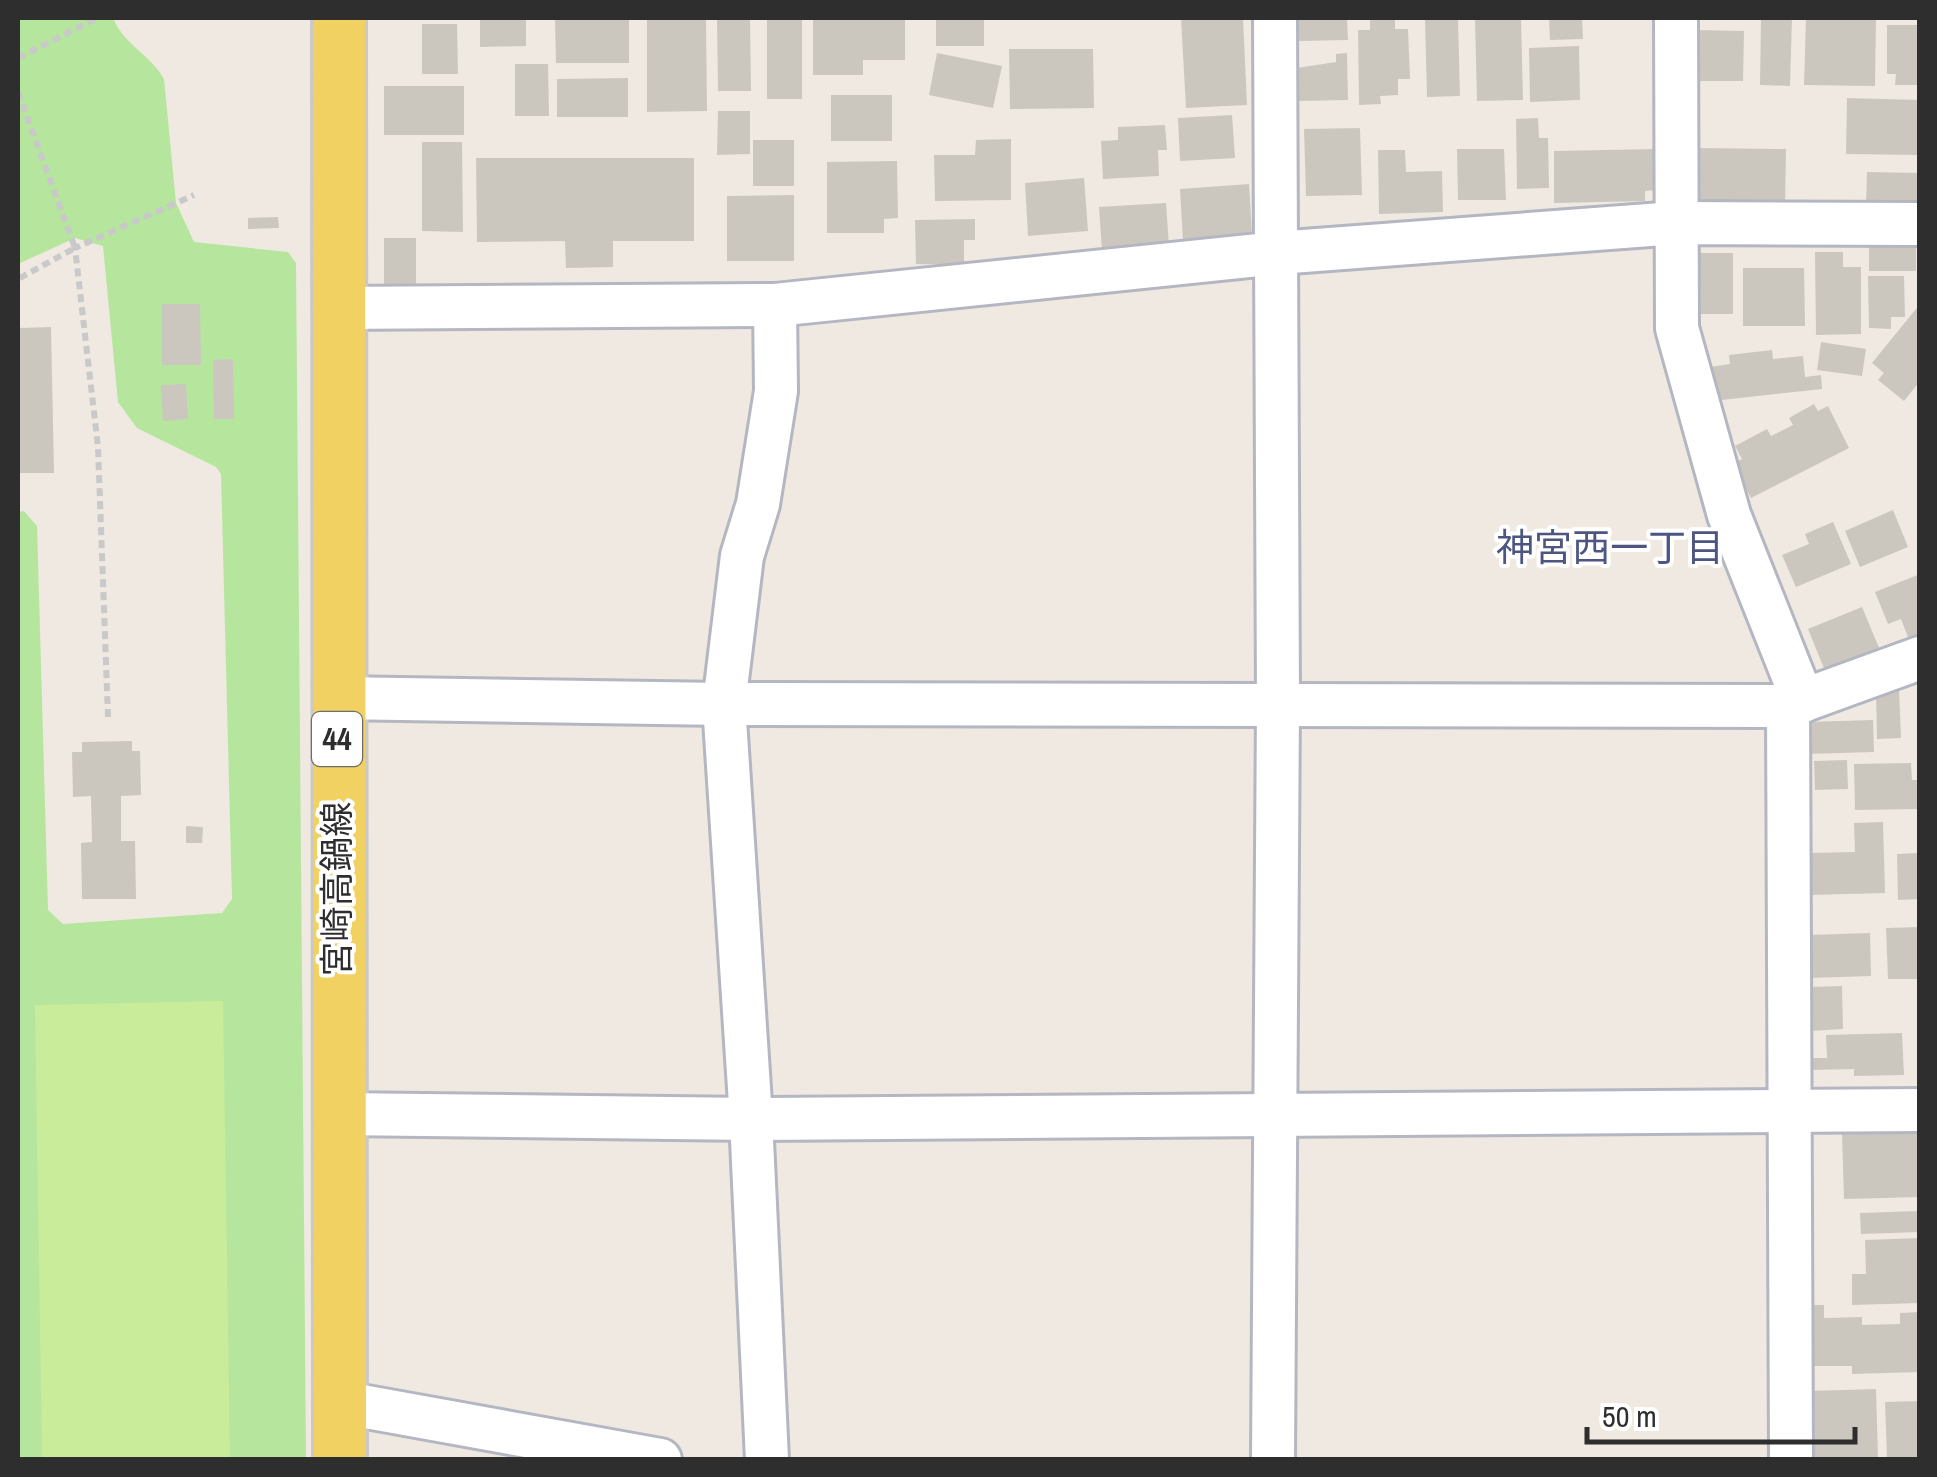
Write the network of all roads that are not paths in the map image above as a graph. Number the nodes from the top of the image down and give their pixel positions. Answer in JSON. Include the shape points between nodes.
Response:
{"nodes":[{"id":1,"x":338,"y":18,"type":"edge"},
{"id":2,"x":1275,"y":18,"type":"edge"},
{"id":3,"x":1676,"y":18,"type":"edge"},
{"id":4,"x":1676,"y":223,"type":"junction"},
{"id":5,"x":1920,"y":224,"type":"edge"},
{"id":6,"x":1277,"y":253,"type":"junction"},
{"id":7,"x":775,"y":306,"type":"junction"},
{"id":8,"x":337,"y":308,"type":"junction"},
{"id":9,"x":1920,"y":658,"type":"edge"},
{"id":10,"x":337,"y":698,"type":"junction"},
{"id":11,"x":1278,"y":703,"type":"junction"},
{"id":12,"x":724,"y":704,"type":"junction"},
{"id":13,"x":1795,"y":704,"type":"junction"},
{"id":14,"x":1791,"y":1110,"type":"junction"},
{"id":15,"x":1920,"y":1110,"type":"edge"},
{"id":16,"x":338,"y":1114,"type":"junction"},
{"id":17,"x":1276,"y":1114,"type":"junction"},
{"id":18,"x":752,"y":1119,"type":"junction"},
{"id":19,"x":339,"y":1402,"type":"junction"},
{"id":20,"x":340,"y":1460,"type":"edge"},
{"id":21,"x":660,"y":1460,"type":"edge"},
{"id":22,"x":767,"y":1460,"type":"edge"},
{"id":23,"x":1272,"y":1460,"type":"edge"},
{"id":24,"x":1791,"y":1460,"type":"edge"}],
"edges":[{"from":1,"to":8,"type":"main road","name":"宮崎高鍋線","number":"44"},
{"from":2,"to":6,"type":"street"},
{"from":3,"to":4,"type":"street"},
{"from":4,"to":5,"type":"street"},
{"from":4,"to":6,"type":"street"},
{"from":4,"to":13,"type":"street","via":[[1676,328],[1729,515]]},
{"from":6,"to":7,"type":"street"},
{"from":6,"to":11,"type":"street"},
{"from":7,"to":8,"type":"street"},
{"from":7,"to":12,"type":"street","via":[[776,391],[758,504],[742,556]]},
{"from":8,"to":10,"type":"main road","name":"宮崎高鍋線","number":"44"},
{"from":9,"to":13,"type":"street"},
{"from":10,"to":12,"type":"street"},
{"from":10,"to":16,"type":"main road","name":"宮崎高鍋線","number":"44"},
{"from":11,"to":12,"type":"street"},
{"from":11,"to":13,"type":"street"},
{"from":11,"to":17,"type":"street"},
{"from":12,"to":18,"type":"street"},
{"from":13,"to":14,"type":"street"},
{"from":14,"to":15,"type":"street"},
{"from":14,"to":17,"type":"street"},
{"from":14,"to":24,"type":"street"},
{"from":16,"to":18,"type":"street"},
{"from":16,"to":19,"type":"main road","name":"宮崎高鍋線","number":"44"},
{"from":17,"to":18,"type":"street"},
{"from":17,"to":23,"type":"street"},
{"from":18,"to":22,"type":"street"},
{"from":19,"to":20,"type":"main road","name":"宮崎高鍋線","number":"44"},
{"from":19,"to":21,"type":"street"}]}
